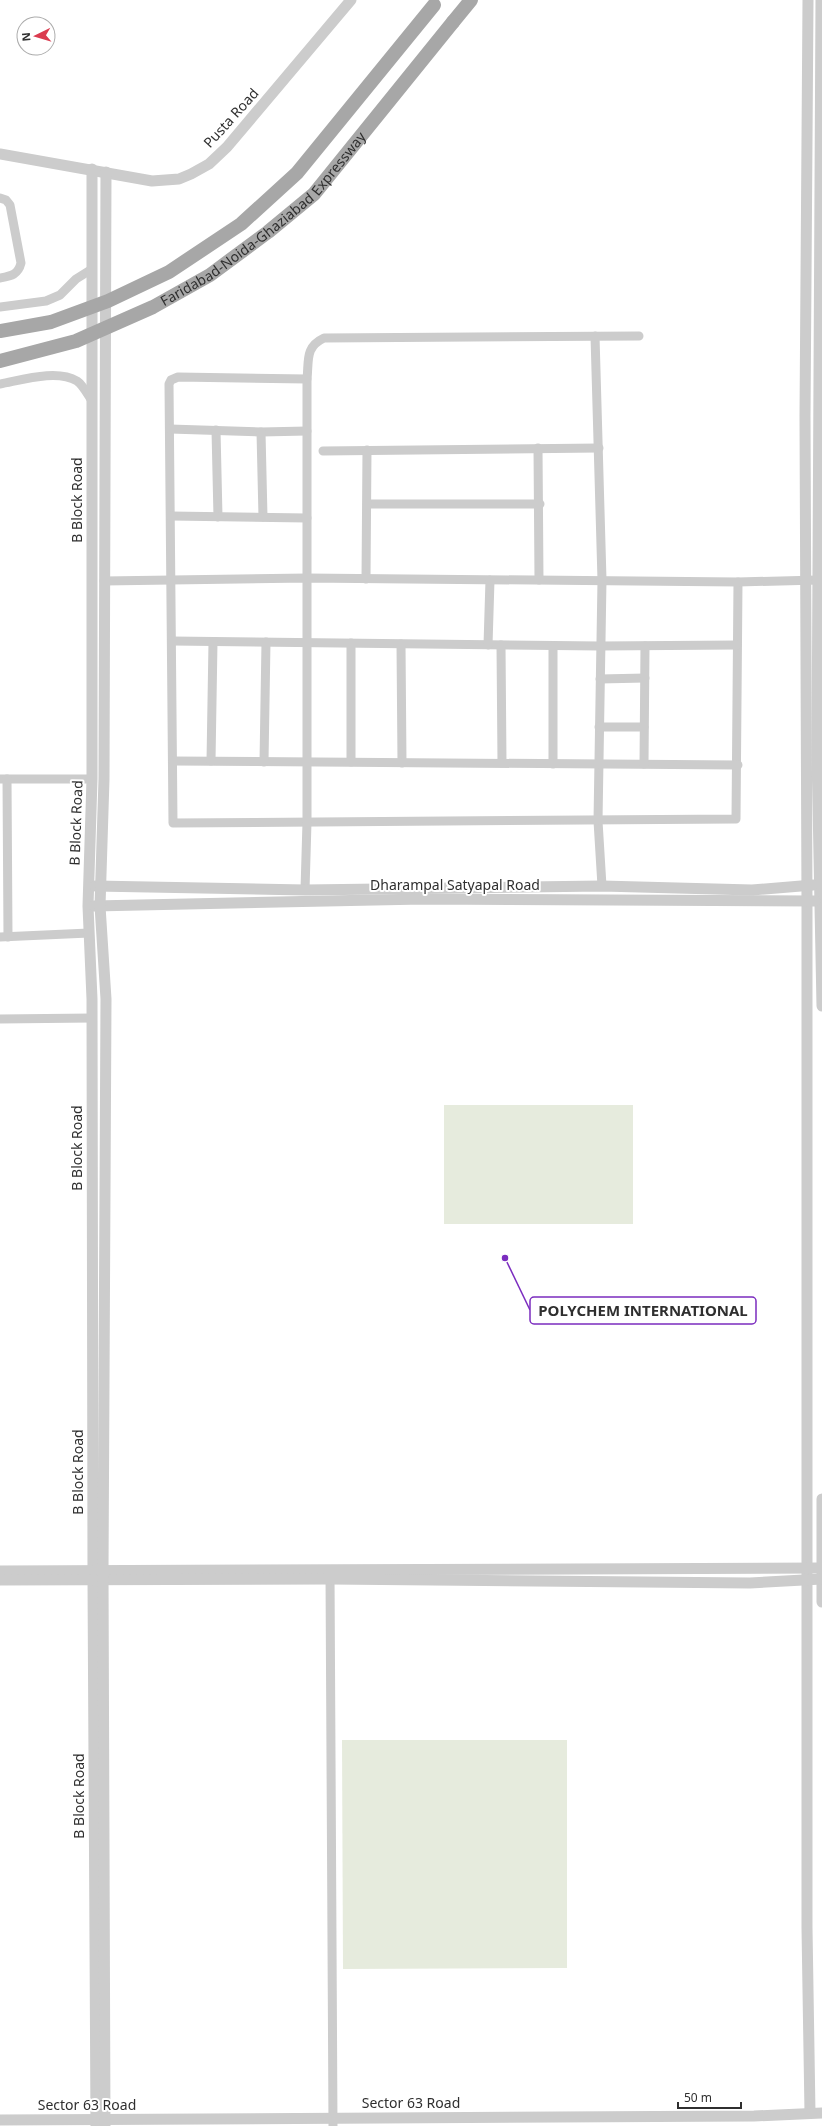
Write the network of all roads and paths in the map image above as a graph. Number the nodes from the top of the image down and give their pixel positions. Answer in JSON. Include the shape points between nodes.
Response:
{"nodes":[{"id":1,"x":352,"y":0,"type":"edge"},
{"id":2,"x":471,"y":0,"type":"edge"},
{"id":3,"x":808,"y":0,"type":"edge"},
{"id":4,"x":821,"y":0,"type":"edge"},
{"id":5,"x":436,"y":3,"type":"edge"},
{"id":6,"x":0,"y":154,"type":"edge"},
{"id":7,"x":92,"y":169,"type":"junction"},
{"id":8,"x":106,"y":172,"type":"junction"},
{"id":9,"x":0,"y":198,"type":"edge"},
{"id":10,"x":92,"y":269,"type":"junction"},
{"id":11,"x":0,"y":278,"type":"edge"},
{"id":12,"x":0,"y":307,"type":"edge"},
{"id":13,"x":0,"y":332,"type":"edge"},
{"id":14,"x":595,"y":336,"type":"junction"},
{"id":15,"x":639,"y":336,"type":"dead end"},
{"id":16,"x":0,"y":361,"type":"edge"},
{"id":17,"x":307,"y":379,"type":"junction"},
{"id":18,"x":0,"y":384,"type":"edge"},
{"id":19,"x":92,"y":401,"type":"junction"},
{"id":20,"x":170,"y":429,"type":"junction"},
{"id":21,"x":216,"y":430,"type":"junction"},
{"id":22,"x":307,"y":431,"type":"junction"},
{"id":23,"x":261,"y":432,"type":"junction"},
{"id":24,"x":538,"y":448,"type":"junction"},
{"id":25,"x":599,"y":448,"type":"junction"},
{"id":26,"x":367,"y":450,"type":"junction"},
{"id":27,"x":323,"y":451,"type":"dead end"},
{"id":28,"x":367,"y":504,"type":"junction"},
{"id":29,"x":540,"y":504,"type":"junction"},
{"id":30,"x":171,"y":516,"type":"junction"},
{"id":31,"x":218,"y":517,"type":"junction"},
{"id":32,"x":263,"y":517,"type":"junction"},
{"id":33,"x":307,"y":518,"type":"junction"},
{"id":34,"x":306,"y":578,"type":"junction"},
{"id":35,"x":366,"y":579,"type":"junction"},
{"id":36,"x":490,"y":580,"type":"junction"},
{"id":37,"x":539,"y":580,"type":"junction"},
{"id":38,"x":602,"y":580,"type":"junction"},
{"id":39,"x":805,"y":580,"type":"junction"},
{"id":40,"x":818,"y":580,"type":"junction"},
{"id":41,"x":104,"y":581,"type":"junction"},
{"id":42,"x":172,"y":581,"type":"junction"},
{"id":43,"x":738,"y":582,"type":"junction"},
{"id":44,"x":172,"y":641,"type":"junction"},
{"id":45,"x":213,"y":642,"type":"junction"},
{"id":46,"x":266,"y":642,"type":"junction"},
{"id":47,"x":307,"y":642,"type":"junction"},
{"id":48,"x":351,"y":643,"type":"junction"},
{"id":49,"x":401,"y":644,"type":"junction"},
{"id":50,"x":488,"y":645,"type":"junction"},
{"id":51,"x":501,"y":645,"type":"junction"},
{"id":52,"x":737,"y":645,"type":"junction"},
{"id":53,"x":552,"y":646,"type":"junction"},
{"id":54,"x":600,"y":646,"type":"junction"},
{"id":55,"x":645,"y":646,"type":"junction"},
{"id":56,"x":645,"y":678,"type":"junction"},
{"id":57,"x":600,"y":679,"type":"junction"},
{"id":58,"x":644,"y":727,"type":"junction"},
{"id":59,"x":600,"y":728,"type":"junction"},
{"id":60,"x":173,"y":761,"type":"junction"},
{"id":61,"x":211,"y":761,"type":"junction"},
{"id":62,"x":264,"y":762,"type":"junction"},
{"id":63,"x":307,"y":762,"type":"junction"},
{"id":64,"x":352,"y":762,"type":"junction"},
{"id":65,"x":402,"y":763,"type":"junction"},
{"id":66,"x":502,"y":763,"type":"junction"},
{"id":67,"x":553,"y":764,"type":"junction"},
{"id":68,"x":600,"y":764,"type":"junction"},
{"id":69,"x":644,"y":764,"type":"junction"},
{"id":70,"x":738,"y":765,"type":"junction"},
{"id":71,"x":4,"y":779,"type":"edge"},
{"id":72,"x":92,"y":779,"type":"junction"},
{"id":73,"x":598,"y":821,"type":"junction"},
{"id":74,"x":307,"y":822,"type":"junction"},
{"id":75,"x":4,"y":862,"type":"edge"},
{"id":76,"x":821,"y":884,"type":"edge"},
{"id":77,"x":807,"y":885,"type":"junction"},
{"id":78,"x":89,"y":886,"type":"junction"},
{"id":79,"x":602,"y":886,"type":"junction"},
{"id":80,"x":101,"y":887,"type":"junction"},
{"id":81,"x":305,"y":890,"type":"junction"},
{"id":82,"x":808,"y":901,"type":"junction"},
{"id":83,"x":821,"y":901,"type":"edge"},
{"id":84,"x":88,"y":906,"type":"junction"},
{"id":85,"x":100,"y":906,"type":"junction"},
{"id":86,"x":89,"y":933,"type":"junction"},
{"id":87,"x":4,"y":937,"type":"edge"},
{"id":88,"x":822,"y":1006,"type":"edge"},
{"id":89,"x":92,"y":1018,"type":"junction"},
{"id":90,"x":0,"y":1019,"type":"edge"},
{"id":91,"x":822,"y":1499,"type":"edge"},
{"id":92,"x":821,"y":1568,"type":"edge"},
{"id":93,"x":0,"y":1570,"type":"edge"},
{"id":94,"x":330,"y":1574,"type":"junction"},
{"id":95,"x":808,"y":1574,"type":"junction"},
{"id":96,"x":98,"y":1575,"type":"junction"},
{"id":97,"x":822,"y":1579,"type":"edge"},
{"id":98,"x":0,"y":1580,"type":"edge"},
{"id":99,"x":822,"y":1602,"type":"edge"},
{"id":100,"x":810,"y":2113,"type":"junction"},
{"id":101,"x":822,"y":2113,"type":"edge"},
{"id":102,"x":0,"y":2120,"type":"edge"},
{"id":103,"x":333,"y":2122,"type":"edge"},
{"id":104,"x":100,"y":2123,"type":"edge"}],
"edges":[{"from":1,"to":8,"type":"street","name":"Pusta Road","via":[[227,147],[209,164],[192,174],[166,181],[138,179]]},
{"from":2,"to":16,"type":"main road","name":"Faridabad-Noida-Ghaziabad Expressway","bridge":true,"via":[[314,194],[261,237],[210,275],[153,307],[76,341]]},
{"from":3,"to":39,"type":"street"},
{"from":4,"to":40,"type":"street"},
{"from":5,"to":13,"type":"main road","name":"Faridabad-Noida-Ghaziabad Expressway","bridge":true,"via":[[297,174],[241,224],[169,272],[108,301],[51,322]]},
{"from":6,"to":7,"type":"street","name":"Pusta Road"},
{"from":7,"to":8,"type":"street","name":"Pusta Road"},
{"from":7,"to":10,"type":"street","name":"B Block Road"},
{"from":8,"to":41,"type":"street","name":"B Block Road"},
{"from":9,"to":11,"type":"street","via":[[10,205],[21,263],[14,275]]},
{"from":10,"to":12,"type":"street","via":[[76,279],[60,295],[46,301]]},
{"from":10,"to":19,"type":"street","name":"B Block Road"},
{"from":14,"to":15,"type":"street"},
{"from":14,"to":17,"type":"street","via":[[324,338],[310,349]]},
{"from":14,"to":25,"type":"street"},
{"from":17,"to":20,"type":"street","via":[[174,378],[169,384]]},
{"from":17,"to":22,"type":"street"},
{"from":18,"to":19,"type":"street","via":[[56,375],[66,376],[78,382]]},
{"from":19,"to":72,"type":"street","name":"B Block Road"},
{"from":20,"to":21,"type":"street"},
{"from":20,"to":30,"type":"street"},
{"from":21,"to":23,"type":"street"},
{"from":21,"to":31,"type":"street"},
{"from":22,"to":23,"type":"street"},
{"from":22,"to":33,"type":"street"},
{"from":23,"to":32,"type":"street"},
{"from":24,"to":25,"type":"street"},
{"from":24,"to":26,"type":"street"},
{"from":24,"to":29,"type":"street"},
{"from":25,"to":38,"type":"street"},
{"from":26,"to":27,"type":"street"},
{"from":26,"to":28,"type":"street"},
{"from":28,"to":29,"type":"street"},
{"from":28,"to":35,"type":"street"},
{"from":29,"to":37,"type":"street"},
{"from":30,"to":31,"type":"street"},
{"from":30,"to":42,"type":"street"},
{"from":31,"to":32,"type":"street"},
{"from":32,"to":33,"type":"street"},
{"from":33,"to":34,"type":"street"},
{"from":34,"to":35,"type":"street"},
{"from":34,"to":42,"type":"street"},
{"from":34,"to":47,"type":"street"},
{"from":35,"to":36,"type":"street"},
{"from":36,"to":37,"type":"street"},
{"from":36,"to":50,"type":"street"},
{"from":37,"to":38,"type":"street"},
{"from":38,"to":43,"type":"street"},
{"from":38,"to":54,"type":"street"},
{"from":39,"to":40,"type":"street"},
{"from":39,"to":43,"type":"street"},
{"from":39,"to":77,"type":"street"},
{"from":40,"to":76,"type":"street","via":[[817,755]]},
{"from":41,"to":42,"type":"street"},
{"from":41,"to":80,"type":"street","name":"B Block Road"},
{"from":42,"to":44,"type":"street"},
{"from":43,"to":52,"type":"street"},
{"from":44,"to":45,"type":"street"},
{"from":44,"to":60,"type":"street"},
{"from":45,"to":46,"type":"street"},
{"from":45,"to":61,"type":"street"},
{"from":46,"to":47,"type":"street"},
{"from":46,"to":62,"type":"street"},
{"from":47,"to":48,"type":"street"},
{"from":47,"to":63,"type":"street"},
{"from":48,"to":49,"type":"street"},
{"from":48,"to":64,"type":"street"},
{"from":49,"to":50,"type":"street"},
{"from":49,"to":65,"type":"street"},
{"from":50,"to":51,"type":"street"},
{"from":51,"to":53,"type":"street"},
{"from":51,"to":66,"type":"street"},
{"from":52,"to":55,"type":"street"},
{"from":52,"to":70,"type":"street"},
{"from":53,"to":54,"type":"street"},
{"from":53,"to":67,"type":"street"},
{"from":54,"to":55,"type":"street"},
{"from":54,"to":57,"type":"street"},
{"from":55,"to":56,"type":"street"},
{"from":56,"to":57,"type":"street"},
{"from":56,"to":58,"type":"street"},
{"from":57,"to":59,"type":"street"},
{"from":58,"to":59,"type":"street"},
{"from":58,"to":69,"type":"street"},
{"from":59,"to":68,"type":"street"},
{"from":60,"to":61,"type":"street"},
{"from":60,"to":74,"type":"street","via":[[173,823]]},
{"from":61,"to":62,"type":"street"},
{"from":62,"to":63,"type":"street"},
{"from":63,"to":64,"type":"street"},
{"from":63,"to":74,"type":"street"},
{"from":64,"to":65,"type":"street"},
{"from":65,"to":66,"type":"street"},
{"from":66,"to":67,"type":"street"},
{"from":67,"to":68,"type":"street"},
{"from":68,"to":69,"type":"street"},
{"from":68,"to":73,"type":"street"},
{"from":69,"to":70,"type":"street"},
{"from":70,"to":73,"type":"street","via":[[736,819]]},
{"from":71,"to":72,"type":"street"},
{"from":71,"to":75,"type":"street"},
{"from":72,"to":78,"type":"street","name":"B Block Road"},
{"from":73,"to":74,"type":"street"},
{"from":73,"to":79,"type":"street"},
{"from":74,"to":81,"type":"street"},
{"from":75,"to":87,"type":"street"},
{"from":76,"to":77,"type":"street","name":"Dharampal Satyapal Road"},
{"from":76,"to":83,"type":"street"},
{"from":77,"to":79,"type":"street","name":"Dharampal Satyapal Road","via":[[752,890]]},
{"from":77,"to":82,"type":"street"},
{"from":78,"to":80,"type":"street","name":"Dharampal Satyapal Road"},
{"from":78,"to":84,"type":"street","name":"B Block Road"},
{"from":79,"to":81,"type":"street","name":"Dharampal Satyapal Road"},
{"from":80,"to":81,"type":"street","name":"Dharampal Satyapal Road"},
{"from":80,"to":85,"type":"street","name":"B Block Road"},
{"from":82,"to":83,"type":"street","name":"Dharampal Satyapal Road"},
{"from":82,"to":85,"type":"street","name":"Dharampal Satyapal Road","via":[[423,899]]},
{"from":82,"to":95,"type":"street"},
{"from":83,"to":88,"type":"street"},
{"from":84,"to":85,"type":"street","name":"Dharampal Satyapal Road"},
{"from":84,"to":86,"type":"street","name":"B Block Road"},
{"from":85,"to":96,"type":"street","name":"B Block Road","via":[[106,999]]},
{"from":86,"to":87,"type":"street"},
{"from":86,"to":89,"type":"street","name":"B Block Road"},
{"from":89,"to":90,"type":"street"},
{"from":89,"to":96,"type":"street","name":"B Block Road"},
{"from":91,"to":92,"type":"street"},
{"from":92,"to":95,"type":"street"},
{"from":92,"to":97,"type":"street"},
{"from":93,"to":96,"type":"street"},
{"from":94,"to":95,"type":"street","via":[[765,1583]]},
{"from":94,"to":96,"type":"street"},
{"from":94,"to":103,"type":"street"},
{"from":95,"to":97,"type":"street"},
{"from":95,"to":100,"type":"street","via":[[807,1928]]},
{"from":96,"to":98,"type":"street"},
{"from":96,"to":104,"type":"street","name":"B Block Road"},
{"from":97,"to":99,"type":"street"},
{"from":100,"to":101,"type":"street","name":"Sector 63 Road"},
{"from":100,"to":103,"type":"street","name":"Sector 63 Road"},
{"from":102,"to":104,"type":"street","name":"Sector 63 Road"},
{"from":103,"to":104,"type":"street","name":"Sector 63 Road"}]}
